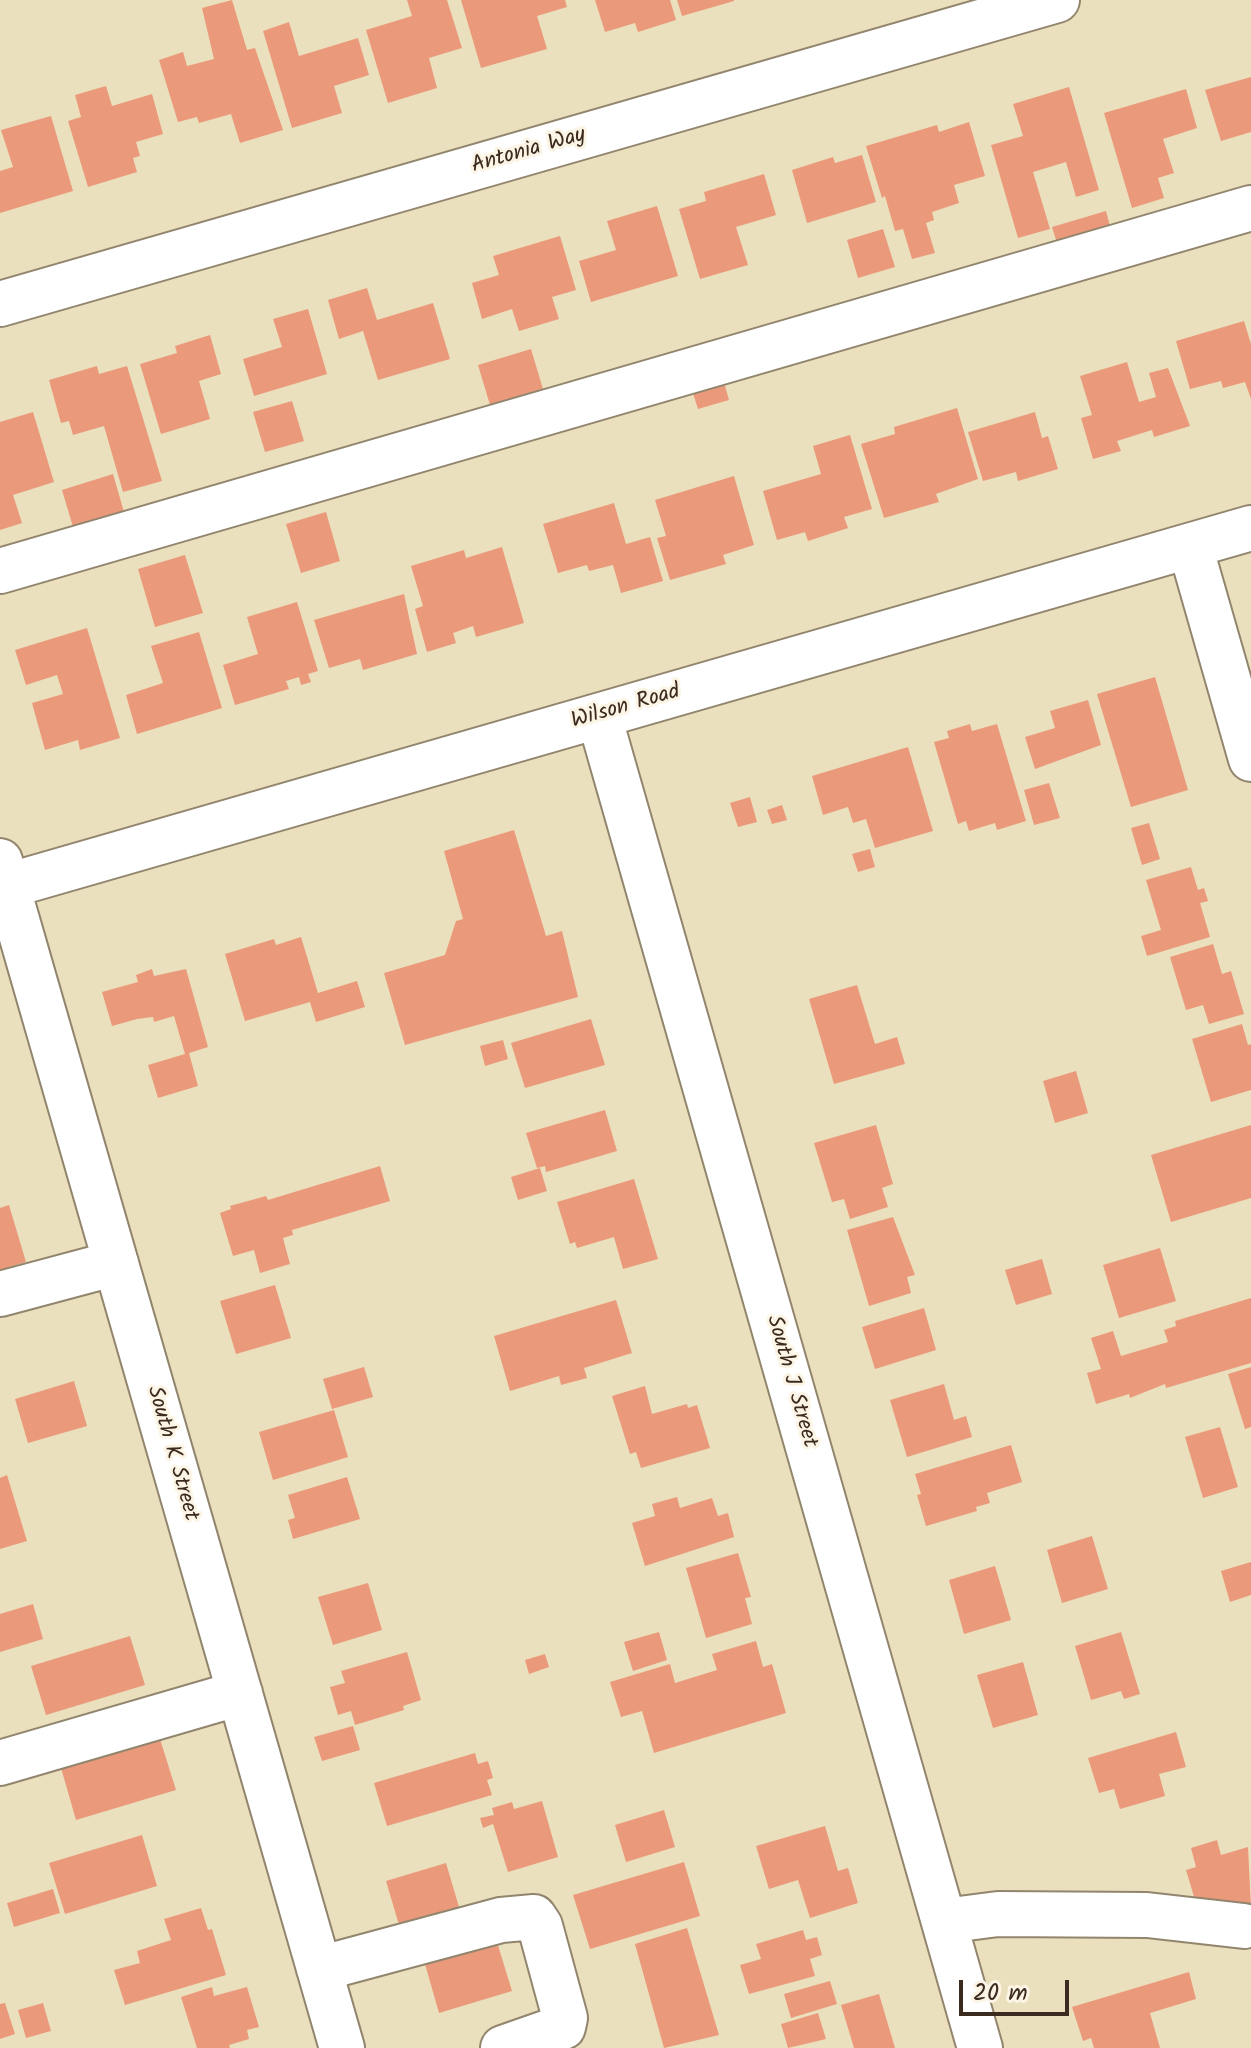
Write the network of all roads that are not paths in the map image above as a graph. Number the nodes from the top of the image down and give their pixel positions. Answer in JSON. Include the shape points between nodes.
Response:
{"nodes":[{"id":1,"x":1057,"y":0,"type":"edge"},
{"id":2,"x":1251,"y":208,"type":"edge"},
{"id":3,"x":0,"y":304,"type":"edge"},
{"id":4,"x":1251,"y":528,"type":"edge"},
{"id":5,"x":1190,"y":546,"type":"junction"},
{"id":6,"x":0,"y":571,"type":"edge"},
{"id":7,"x":599,"y":716,"type":"junction"},
{"id":8,"x":1251,"y":759,"type":"edge"},
{"id":9,"x":2,"y":878,"type":"edge"},
{"id":10,"x":116,"y":1263,"type":"junction"},
{"id":11,"x":0,"y":1294,"type":"edge"},
{"id":12,"x":240,"y":1693,"type":"junction"},
{"id":13,"x":0,"y":1763,"type":"edge"},
{"id":14,"x":944,"y":1921,"type":"junction"},
{"id":15,"x":1244,"y":1926,"type":"dead end"},
{"id":16,"x":319,"y":1969,"type":"junction"},
{"id":17,"x":342,"y":2048,"type":"edge"},
{"id":18,"x":503,"y":2048,"type":"edge"},
{"id":19,"x":980,"y":2048,"type":"edge"}],
"edges":[{"from":1,"to":3,"type":"street","name":"Antonia Way"},
{"from":2,"to":6,"type":"street"},
{"from":4,"to":5,"type":"street","name":"Wilson Road"},
{"from":5,"to":7,"type":"street","name":"Wilson Road"},
{"from":5,"to":8,"type":"street"},
{"from":7,"to":9,"type":"street","name":"Wilson Road"},
{"from":7,"to":14,"type":"street","name":"South J Street"},
{"from":9,"to":10,"type":"street","name":"South K Street"},
{"from":10,"to":11,"type":"street"},
{"from":10,"to":12,"type":"street","name":"South K Street"},
{"from":12,"to":13,"type":"street"},
{"from":12,"to":16,"type":"street","name":"South K Street"},
{"from":14,"to":15,"type":"street","via":[[998,1914],[1147,1915]]},
{"from":14,"to":19,"type":"street","name":"South J Street"},
{"from":16,"to":17,"type":"street","name":"South K Street"},
{"from":16,"to":18,"type":"street","via":[[501,1920],[534,1917],[561,2002],[563,2027]]}]}
